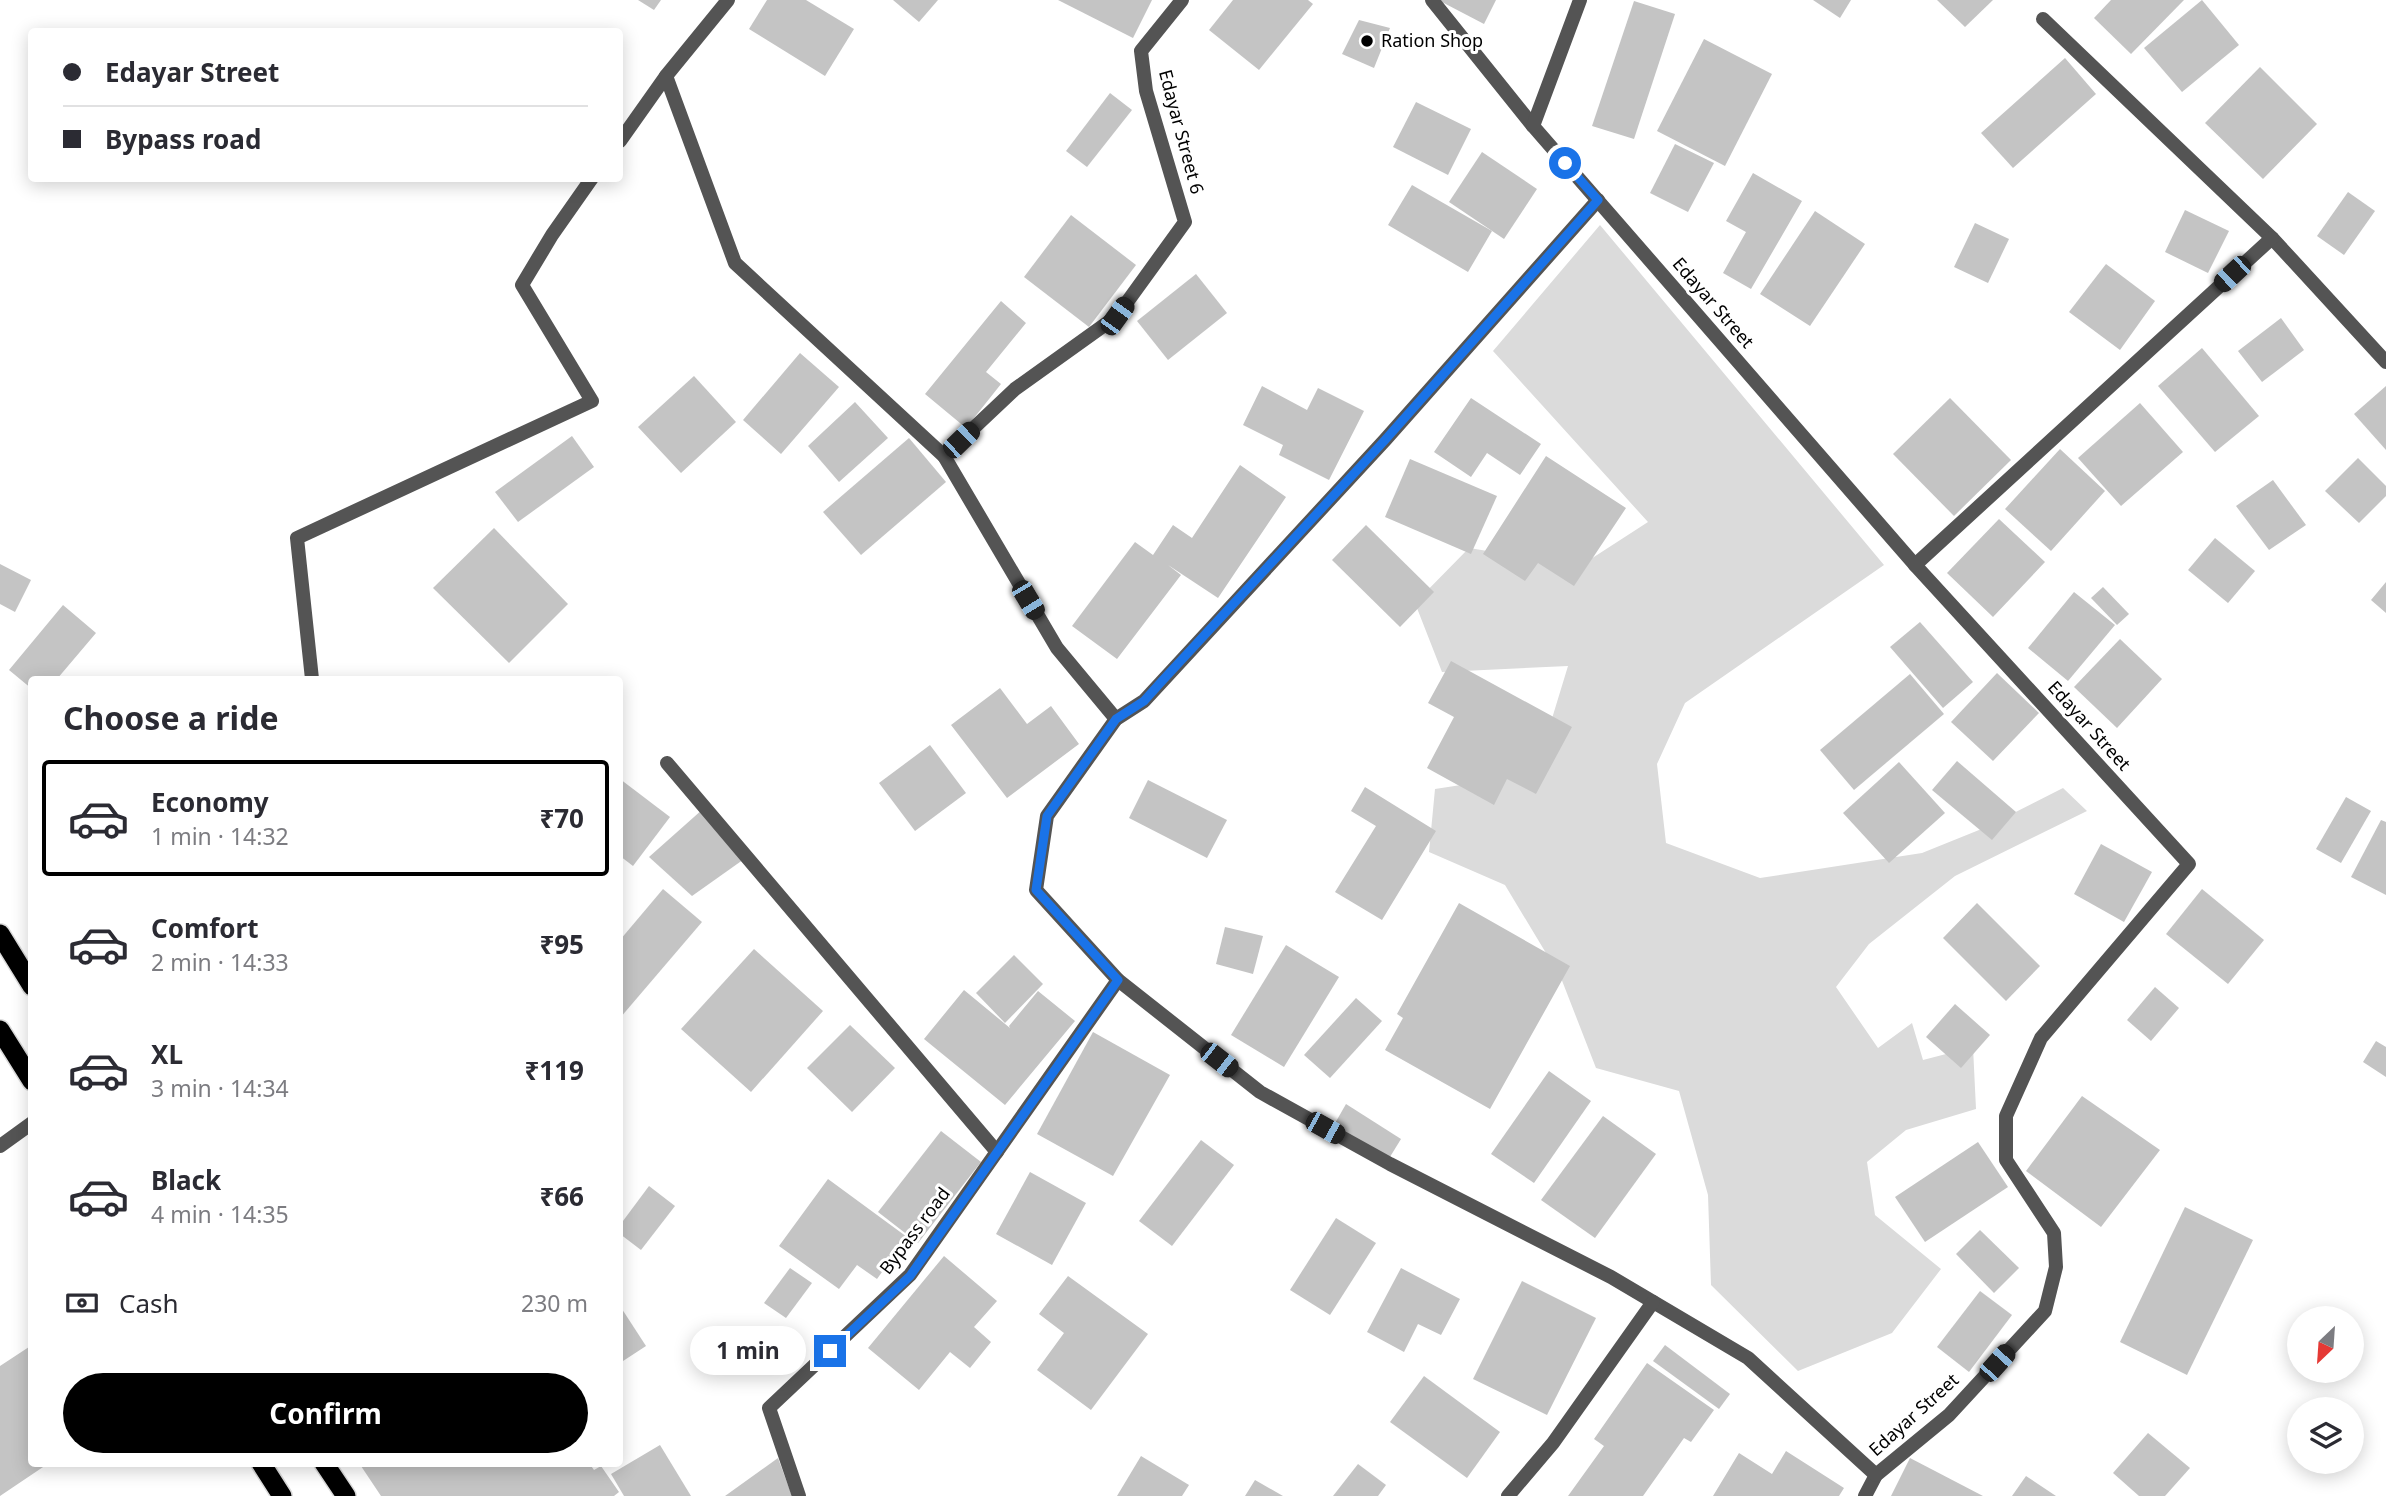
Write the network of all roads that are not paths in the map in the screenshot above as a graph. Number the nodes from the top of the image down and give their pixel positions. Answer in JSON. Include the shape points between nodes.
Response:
{"nodes":[{"id":1,"x":728,"y":0,"type":"edge"},
{"id":2,"x":1182,"y":0,"type":"edge"},
{"id":3,"x":1432,"y":0,"type":"edge"},
{"id":4,"x":1580,"y":0,"type":"edge"},
{"id":5,"x":2043,"y":19,"type":"dead end"},
{"id":6,"x":666,"y":76,"type":"junction"},
{"id":7,"x":1533,"y":126,"type":"junction"},
{"id":8,"x":623,"y":137,"type":"edge"},
{"id":9,"x":589,"y":182,"type":"edge"},
{"id":10,"x":1598,"y":200,"type":"junction"},
{"id":11,"x":2272,"y":238,"type":"junction"},
{"id":12,"x":2386,"y":362,"type":"edge"},
{"id":13,"x":944,"y":456,"type":"junction"},
{"id":14,"x":1915,"y":565,"type":"junction"},
{"id":15,"x":312,"y":676,"type":"edge"},
{"id":16,"x":1116,"y":719,"type":"junction"},
{"id":17,"x":667,"y":763,"type":"dead end"},
{"id":18,"x":0,"y":934,"type":"edge"},
{"id":19,"x":28,"y":980,"type":"edge"},
{"id":20,"x":1118,"y":980,"type":"junction"},
{"id":21,"x":0,"y":1030,"type":"edge"},
{"id":22,"x":28,"y":1075,"type":"edge"},
{"id":23,"x":28,"y":1126,"type":"edge"},
{"id":24,"x":0,"y":1146,"type":"edge"},
{"id":25,"x":997,"y":1152,"type":"junction"},
{"id":26,"x":1653,"y":1301,"type":"junction"},
{"id":27,"x":264,"y":1467,"type":"edge"},
{"id":28,"x":327,"y":1467,"type":"edge"},
{"id":29,"x":1877,"y":1475,"type":"junction"},
{"id":30,"x":282,"y":1496,"type":"edge"},
{"id":31,"x":346,"y":1496,"type":"edge"},
{"id":32,"x":799,"y":1496,"type":"edge"},
{"id":33,"x":1508,"y":1496,"type":"edge"},
{"id":34,"x":1865,"y":1496,"type":"edge"}],
"edges":[{"from":1,"to":6,"type":"street"},
{"from":2,"to":13,"type":"street","name":"Edayar Street 6","via":[[1141,51],[1146,91],[1185,222],[1117,316],[1015,389]]},
{"from":3,"to":7,"type":"street","name":"Edayar Street"},
{"from":4,"to":7,"type":"street"},
{"from":5,"to":11,"type":"street"},
{"from":6,"to":8,"type":"street"},
{"from":6,"to":13,"type":"street","via":[[735,263]]},
{"from":7,"to":10,"type":"street","name":"Edayar Street"},
{"from":9,"to":15,"type":"street","via":[[522,285],[592,401],[297,538]]},
{"from":10,"to":14,"type":"street","name":"Edayar Street"},
{"from":10,"to":16,"type":"street","via":[[1144,701]]},
{"from":11,"to":12,"type":"street"},
{"from":11,"to":14,"type":"street"},
{"from":13,"to":16,"type":"street","via":[[1056,648]]},
{"from":14,"to":29,"type":"street","name":"Edayar Street","via":[[2189,864],[2041,1038],[2006,1116],[2006,1160],[2054,1233],[2056,1268],[2045,1311],[1949,1415]]},
{"from":16,"to":20,"type":"street","via":[[1047,816],[1036,890]]},
{"from":17,"to":25,"type":"street"},
{"from":18,"to":19,"type":"highway"},
{"from":20,"to":25,"type":"street","name":"Bypass road"},
{"from":20,"to":26,"type":"street","via":[[1259,1092]]},
{"from":21,"to":22,"type":"highway"},
{"from":23,"to":24,"type":"street"},
{"from":25,"to":32,"type":"street","name":"Bypass road","via":[[910,1276],[769,1408]]},
{"from":26,"to":29,"type":"street","via":[[1748,1358]]},
{"from":26,"to":33,"type":"street","via":[[1553,1443]]},
{"from":27,"to":30,"type":"highway"},
{"from":28,"to":31,"type":"highway"},
{"from":29,"to":34,"type":"street","name":"Edayar Street"}]}
